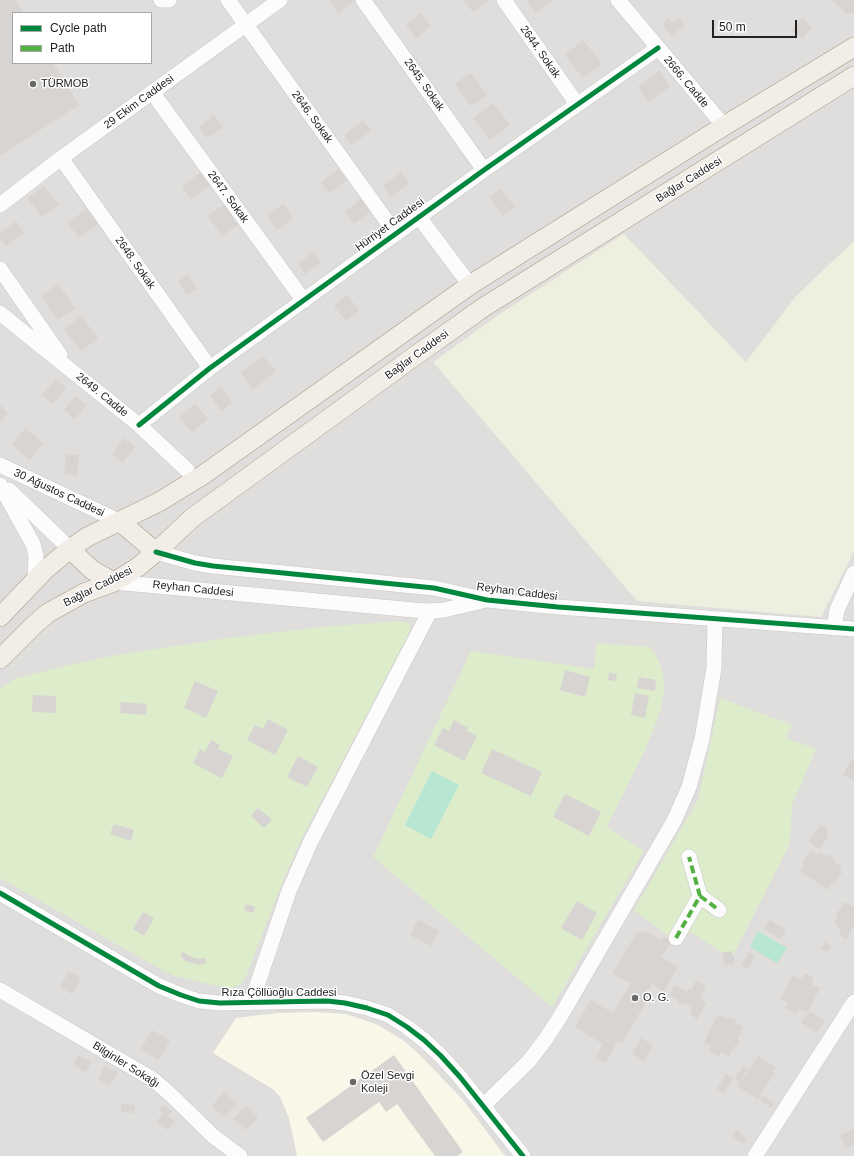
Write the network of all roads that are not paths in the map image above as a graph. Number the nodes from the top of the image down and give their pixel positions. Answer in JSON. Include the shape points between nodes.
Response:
{"nodes":[{"id":1,"x":161,"y":0,"type":"edge"},
{"id":2,"x":169,"y":0,"type":"edge"},
{"id":3,"x":228,"y":0,"type":"edge"},
{"id":4,"x":280,"y":0,"type":"edge"},
{"id":5,"x":364,"y":0,"type":"edge"},
{"id":6,"x":504,"y":0,"type":"edge"},
{"id":7,"x":618,"y":0,"type":"edge"},
{"id":8,"x":245,"y":25,"type":"junction"},
{"id":9,"x":854,"y":47,"type":"edge"},
{"id":10,"x":658,"y":48,"type":"junction"},
{"id":11,"x":854,"y":76,"type":"edge"},
{"id":12,"x":152,"y":92,"type":"junction"},
{"id":13,"x":578,"y":104,"type":"junction"},
{"id":14,"x":724,"y":126,"type":"junction"},
{"id":15,"x":61,"y":158,"type":"junction"},
{"id":16,"x":484,"y":170,"type":"junction"},
{"id":17,"x":0,"y":205,"type":"edge"},
{"id":18,"x":419,"y":217,"type":"junction"},
{"id":19,"x":396,"y":234,"type":"junction"},
{"id":20,"x":0,"y":269,"type":"edge"},
{"id":21,"x":470,"y":285,"type":"junction"},
{"id":22,"x":304,"y":301,"type":"junction"},
{"id":23,"x":0,"y":313,"type":"edge"},
{"id":24,"x":210,"y":368,"type":"junction"},
{"id":25,"x":70,"y":369,"type":"junction"},
{"id":26,"x":139,"y":425,"type":"junction"},
{"id":27,"x":0,"y":465,"type":"edge"},
{"id":28,"x":187,"y":470,"type":"dead end"},
{"id":29,"x":0,"y":480,"type":"edge"},
{"id":30,"x":0,"y":485,"type":"edge"},
{"id":31,"x":119,"y":522,"type":"junction"},
{"id":32,"x":70,"y":549,"type":"junction"},
{"id":33,"x":156,"y":552,"type":"junction"},
{"id":34,"x":854,"y":573,"type":"edge"},
{"id":35,"x":35,"y":580,"type":"junction"},
{"id":36,"x":114,"y":582,"type":"junction"},
{"id":37,"x":487,"y":600,"type":"junction"},
{"id":38,"x":430,"y":611,"type":"junction"},
{"id":39,"x":0,"y":617,"type":"edge"},
{"id":40,"x":715,"y":619,"type":"junction"},
{"id":41,"x":834,"y":628,"type":"junction"},
{"id":42,"x":854,"y":629,"type":"edge"},
{"id":43,"x":0,"y":659,"type":"edge"},
{"id":44,"x":689,"y":857,"type":"dead end"},
{"id":45,"x":0,"y":893,"type":"edge"},
{"id":46,"x":700,"y":896,"type":"junction"},
{"id":47,"x":719,"y":910,"type":"dead end"},
{"id":48,"x":676,"y":938,"type":"dead end"},
{"id":49,"x":0,"y":990,"type":"edge"},
{"id":50,"x":854,"y":1002,"type":"edge"},
{"id":51,"x":251,"y":1003,"type":"junction"},
{"id":52,"x":483,"y":1106,"type":"junction"},
{"id":53,"x":240,"y":1156,"type":"edge"},
{"id":54,"x":523,"y":1156,"type":"edge"},
{"id":55,"x":755,"y":1156,"type":"edge"}],
"edges":[{"from":1,"to":2,"type":"street"},
{"from":3,"to":8,"type":"street","name":"2646. Sokak"},
{"from":4,"to":8,"type":"street","name":"29 Ekim Caddesi"},
{"from":5,"to":16,"type":"street","name":"2645. Sokak"},
{"from":6,"to":13,"type":"street","name":"2644. Sokak"},
{"from":7,"to":10,"type":"street","name":"2666. Cadde"},
{"from":8,"to":12,"type":"street","name":"29 Ekim Caddesi"},
{"from":8,"to":19,"type":"street","name":"2646. Sokak"},
{"from":9,"to":14,"type":"main road"},
{"from":10,"to":13,"type":"street","name":"Hürriyet Caddesi"},
{"from":10,"to":14,"type":"street","name":"2666. Cadde"},
{"from":11,"to":33,"type":"main road","name":"Bağlar Caddesi","via":[[484,307],[192,518]]},
{"from":12,"to":15,"type":"street","name":"29 Ekim Caddesi"},
{"from":12,"to":22,"type":"street","name":"2647. Sokak"},
{"from":13,"to":16,"type":"street","name":"Hürriyet Caddesi"},
{"from":14,"to":21,"type":"main road"},
{"from":15,"to":17,"type":"street","name":"29 Ekim Caddesi"},
{"from":15,"to":24,"type":"street","name":"2648. Sokak"},
{"from":16,"to":18,"type":"street","name":"Hürriyet Caddesi"},
{"from":18,"to":19,"type":"street","name":"Hürriyet Caddesi"},
{"from":18,"to":21,"type":"street"},
{"from":19,"to":22,"type":"street","name":"Hürriyet Caddesi"},
{"from":20,"to":25,"type":"street","name":"2649. Cadde"},
{"from":21,"to":31,"type":"main road","via":[[203,475],[159,502]]},
{"from":22,"to":24,"type":"street","name":"Hürriyet Caddesi"},
{"from":23,"to":25,"type":"street","name":"2649. Cadde"},
{"from":24,"to":26,"type":"street","name":"Hürriyet Caddesi"},
{"from":25,"to":26,"type":"street","name":"2649. Cadde"},
{"from":26,"to":28,"type":"street","name":"2649. Cadde"},
{"from":27,"to":31,"type":"street","name":"30 Ağustos Caddesi"},
{"from":29,"to":32,"type":"street","name":"30 Ağustos Caddesi"},
{"from":30,"to":35,"type":"street","via":[[33,544],[36,556]]},
{"from":31,"to":32,"type":"main road","via":[[87,537]]},
{"from":31,"to":33,"type":"main road"},
{"from":32,"to":35,"type":"main road"},
{"from":32,"to":36,"type":"main road","via":[[92,570]]},
{"from":33,"to":36,"type":"main road","name":"Bağlar Caddesi"},
{"from":33,"to":37,"type":"street","name":"Reyhan Caddesi","via":[[213,566],[434,588]]},
{"from":34,"to":41,"type":"street","via":[[837,610]]},
{"from":35,"to":39,"type":"main road"},
{"from":36,"to":38,"type":"street","name":"Reyhan Caddesi"},
{"from":36,"to":43,"type":"main road","name":"Bağlar Caddesi","via":[[84,593],[48,613]]},
{"from":37,"to":38,"type":"street","name":"Reyhan Caddesi"},
{"from":37,"to":40,"type":"street","name":"Reyhan Caddesi"},
{"from":38,"to":51,"type":"street","via":[[310,843],[289,891]]},
{"from":40,"to":41,"type":"street","name":"Reyhan Caddesi"},
{"from":40,"to":52,"type":"street","via":[[714,668],[702,739],[689,787],[674,821],[545,1040]]},
{"from":41,"to":42,"type":"street","name":"Reyhan Caddesi"},
{"from":44,"to":46,"type":"street"},
{"from":45,"to":51,"type":"street","name":"Rıza Çöllüoğlu Caddesi","via":[[159,986],[199,1001]]},
{"from":46,"to":47,"type":"street"},
{"from":46,"to":48,"type":"street"},
{"from":49,"to":53,"type":"street","name":"Bilginler Sokağı","via":[[154,1080],[213,1136]]},
{"from":50,"to":55,"type":"street"},
{"from":51,"to":52,"type":"street","name":"Rıza Çöllüoğlu Caddesi","via":[[327,1001],[367,1008],[388,1016],[407,1027],[430,1046]]},
{"from":52,"to":54,"type":"street","name":"Rıza Çöllüoğlu Caddesi"}]}
